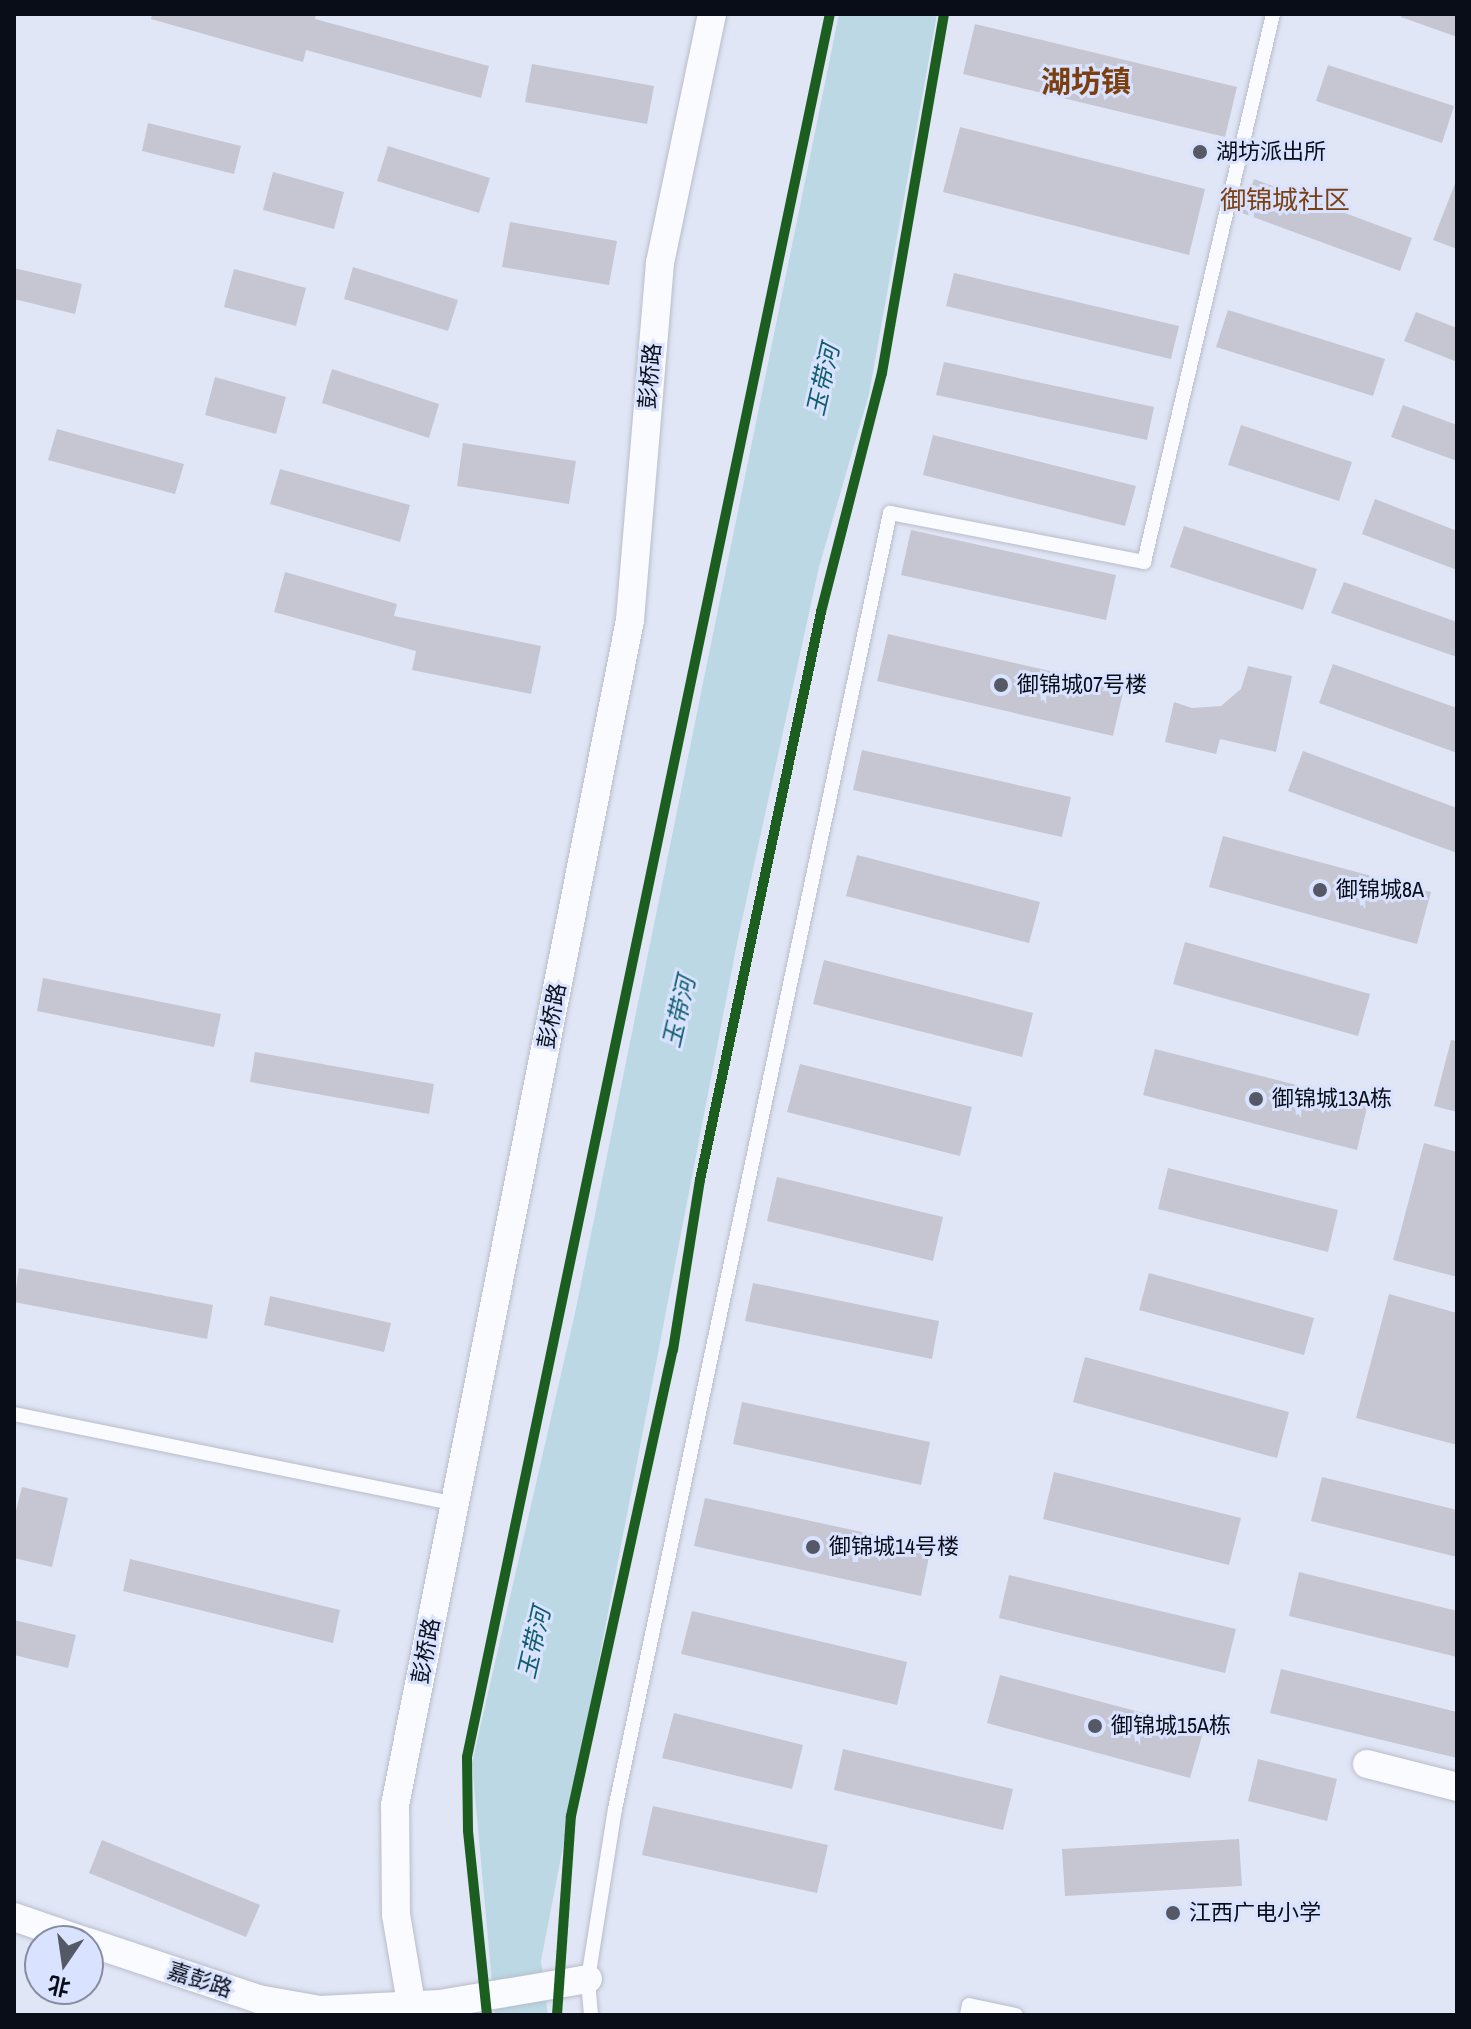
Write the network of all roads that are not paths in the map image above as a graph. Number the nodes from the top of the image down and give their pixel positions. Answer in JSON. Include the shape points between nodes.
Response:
{"nodes":[{"id":1,"x":712,"y":14,"type":"edge"},
{"id":2,"x":1273,"y":14,"type":"edge"},
{"id":3,"x":14,"y":1414,"type":"edge"},
{"id":4,"x":455,"y":1504,"type":"junction"},
{"id":5,"x":1367,"y":1764,"type":"dead end"},
{"id":6,"x":1457,"y":1787,"type":"edge"},
{"id":7,"x":14,"y":1917,"type":"edge"},
{"id":8,"x":37,"y":1925,"type":"edge"},
{"id":9,"x":104,"y":1948,"type":"edge"},
{"id":10,"x":580,"y":1981,"type":"junction"},
{"id":11,"x":412,"y":2011,"type":"edge"},
{"id":12,"x":591,"y":2015,"type":"edge"},
{"id":13,"x":967,"y":2015,"type":"edge"},
{"id":14,"x":1016,"y":2015,"type":"edge"}],
"edges":[{"from":1,"to":4,"type":"street","name":"彭桥路","via":[[660,263],[630,620]]},
{"from":2,"to":10,"type":"lane","via":[[1144,562],[890,513]]},
{"from":3,"to":4,"type":"lane"},
{"from":4,"to":11,"type":"street","name":"彭桥路","via":[[395,1805],[396,1915]]},
{"from":5,"to":6,"type":"street"},
{"from":7,"to":8,"type":"street","name":"嘉彭路"},
{"from":9,"to":11,"type":"street","name":"嘉彭路","via":[[258,1999],[320,2010]]},
{"from":10,"to":11,"type":"street","name":"嘉彭路"},
{"from":10,"to":12,"type":"lane"},
{"from":13,"to":14,"type":"lane","via":[[969,2005]]}]}
